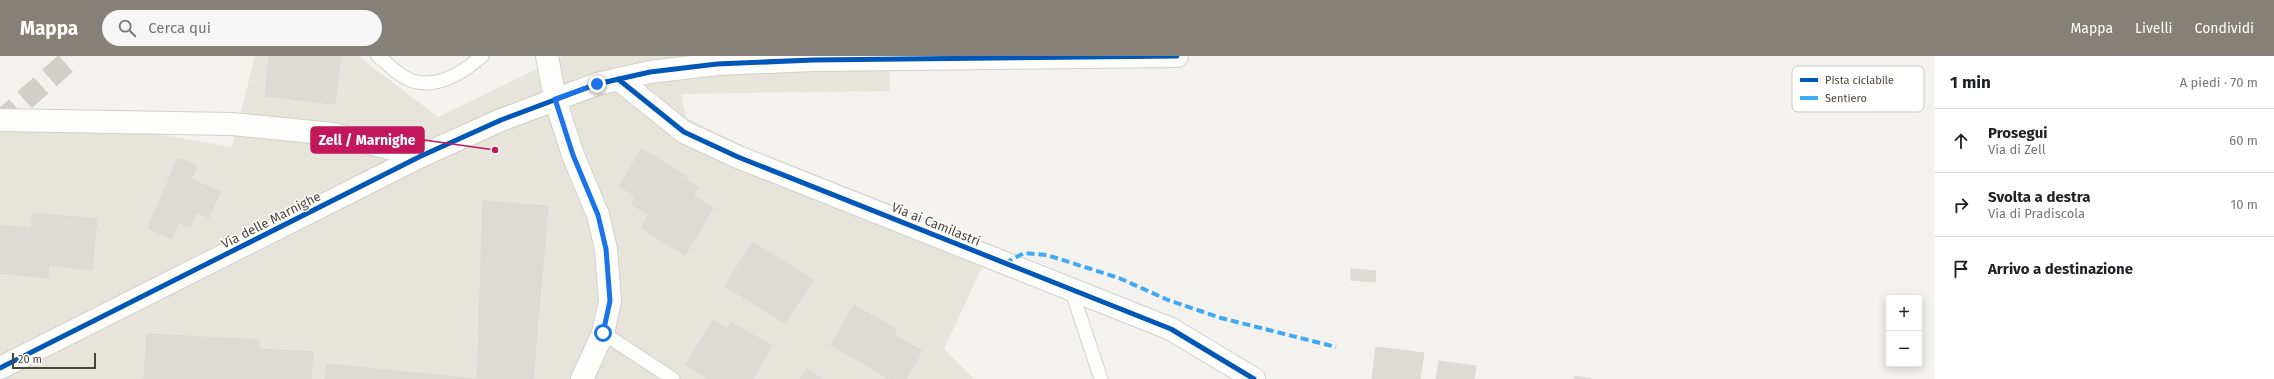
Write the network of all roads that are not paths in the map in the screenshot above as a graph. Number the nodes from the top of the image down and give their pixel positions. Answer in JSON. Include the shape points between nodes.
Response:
{"nodes":[{"id":1,"x":378,"y":56,"type":"edge"},
{"id":2,"x":482,"y":56,"type":"edge"},
{"id":3,"x":547,"y":56,"type":"edge"},
{"id":4,"x":1176,"y":56,"type":"edge"},
{"id":5,"x":618,"y":79,"type":"junction"},
{"id":6,"x":555,"y":99,"type":"junction"},
{"id":7,"x":0,"y":120,"type":"edge"},
{"id":8,"x":421,"y":156,"type":"junction"},
{"id":9,"x":1071,"y":289,"type":"junction"},
{"id":10,"x":603,"y":333,"type":"junction"},
{"id":11,"x":0,"y":368,"type":"edge"},
{"id":12,"x":582,"y":379,"type":"edge"},
{"id":13,"x":673,"y":379,"type":"edge"},
{"id":14,"x":1101,"y":379,"type":"edge"},
{"id":15,"x":1254,"y":379,"type":"edge"}],
"edges":[{"from":1,"to":2,"type":"lane","via":[[416,82],[435,82],[457,75]]},
{"from":3,"to":6,"type":"street"},
{"from":4,"to":5,"type":"street","name":"Via delle Marnighe","via":[[749,62],[717,64]]},
{"from":5,"to":6,"type":"street","name":"Via delle Marnighe"},
{"from":5,"to":9,"type":"street","name":"Via ai Camilastri","via":[[684,132],[738,157]]},
{"from":6,"to":8,"type":"street","name":"Via delle Marnighe"},
{"from":6,"to":10,"type":"street","via":[[573,155],[598,215],[606,249],[610,301]]},
{"from":7,"to":8,"type":"street","via":[[232,124],[333,134]]},
{"from":8,"to":11,"type":"street","name":"Via delle Marnighe"},
{"from":9,"to":14,"type":"lane"},
{"from":9,"to":15,"type":"street","name":"Via ai Camilastri","via":[[1171,329]]},
{"from":10,"to":12,"type":"street"},
{"from":10,"to":13,"type":"lane"}]}
